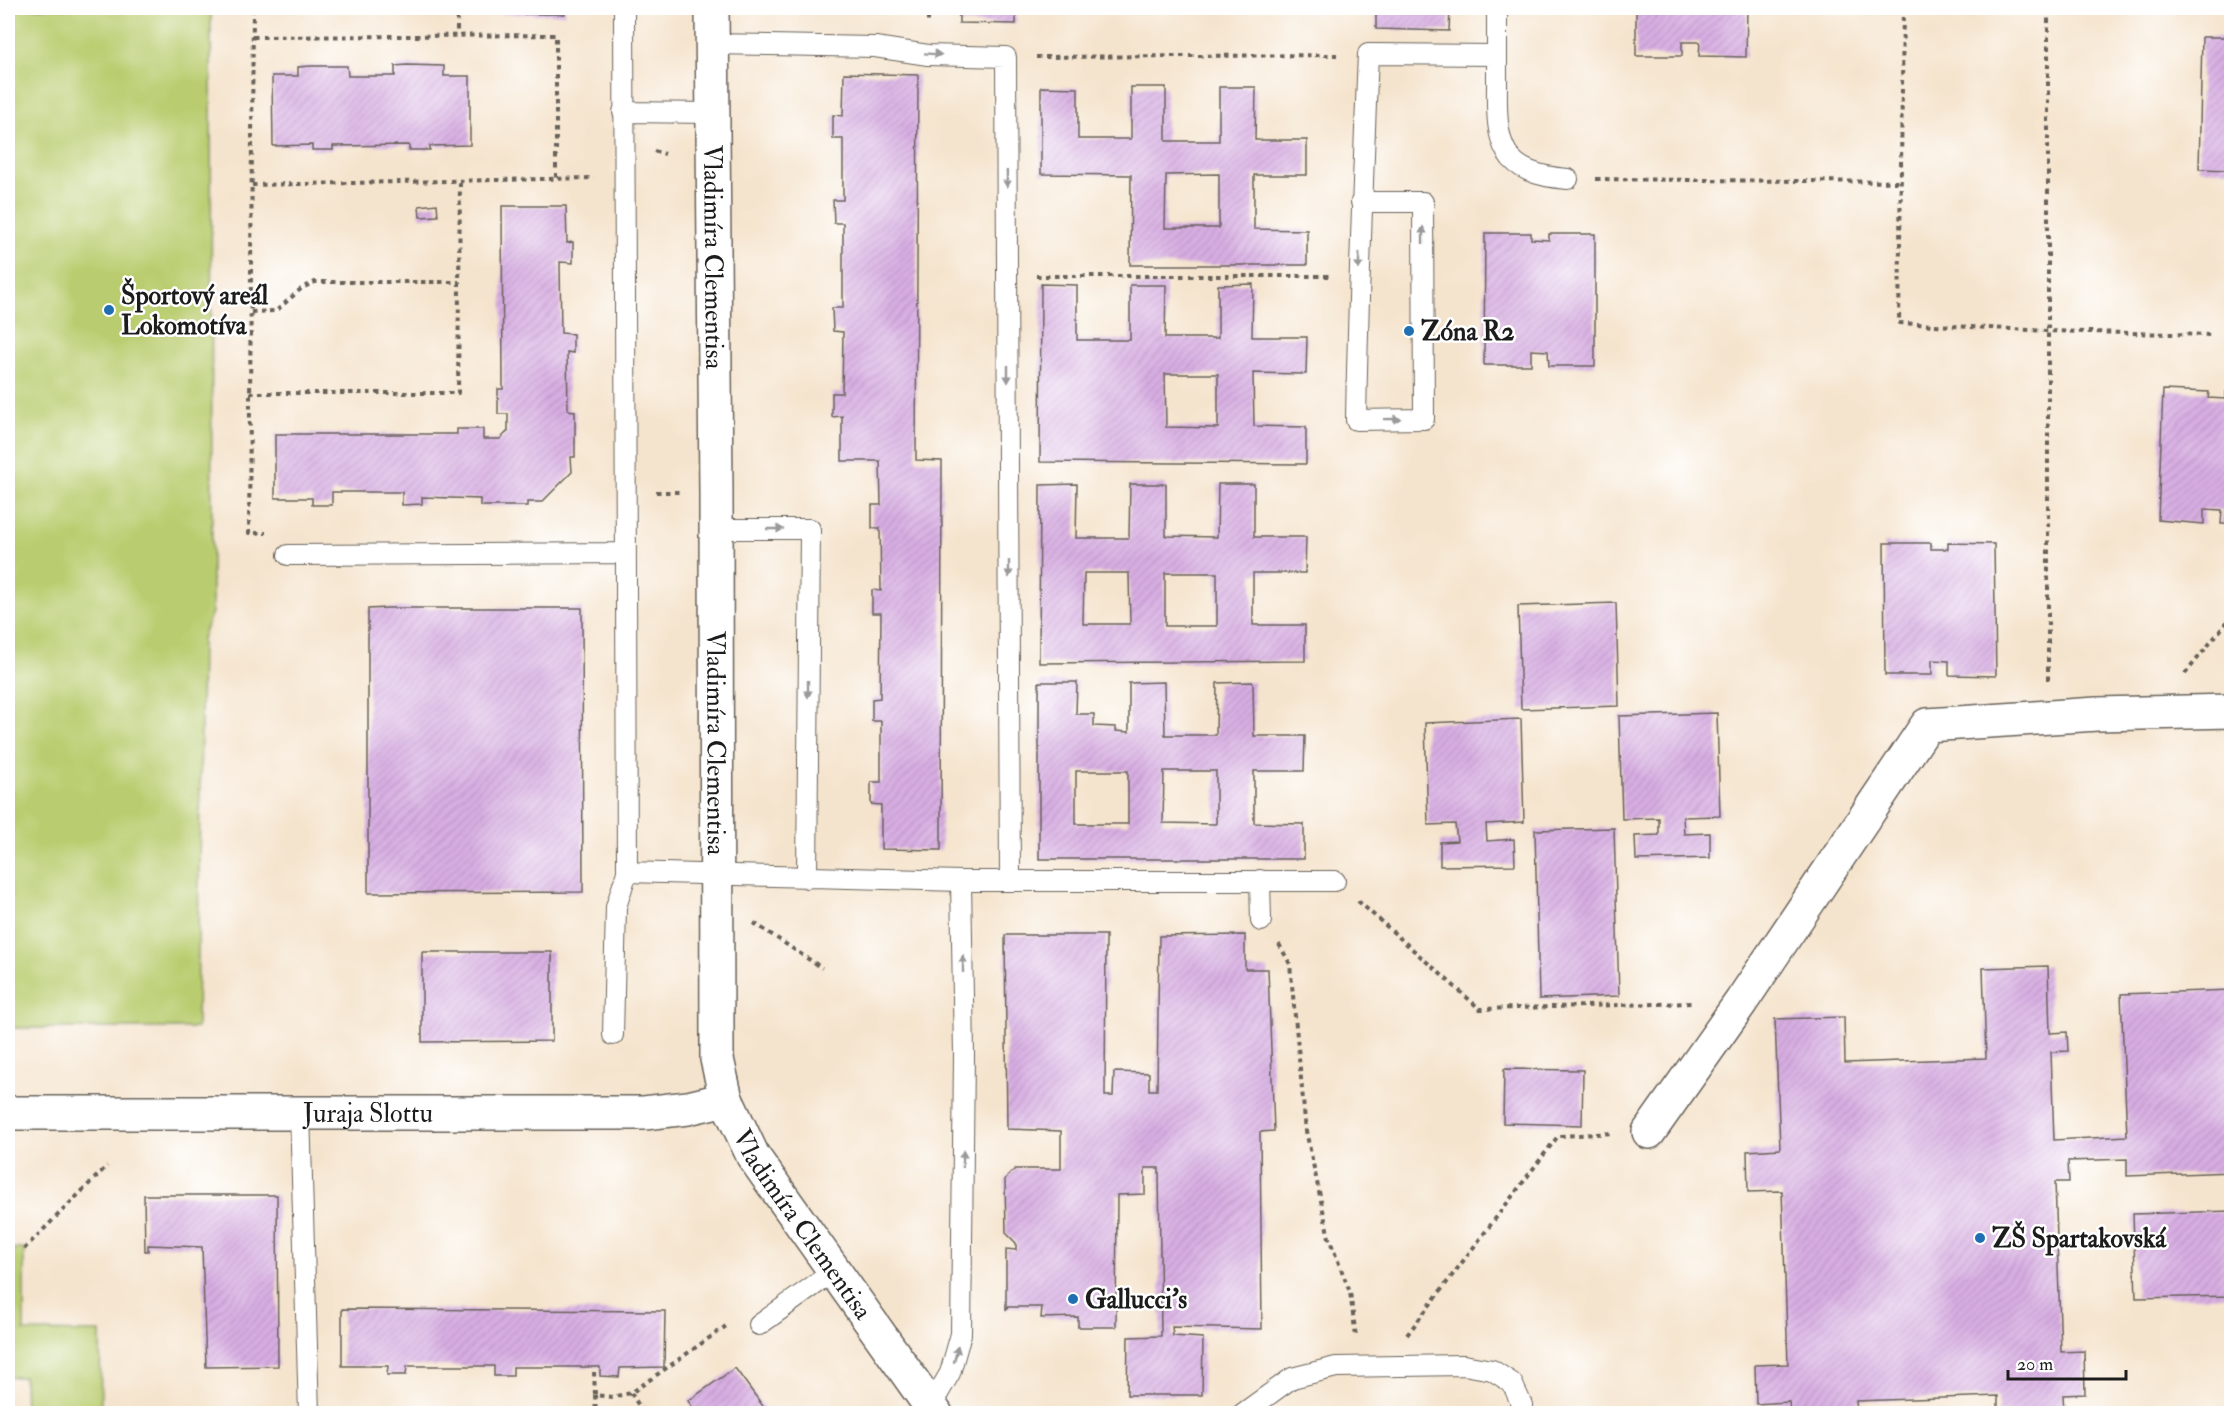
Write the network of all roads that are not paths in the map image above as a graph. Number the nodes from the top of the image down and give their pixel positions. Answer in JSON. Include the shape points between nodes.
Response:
{"nodes":[{"id":1,"x":624,"y":8,"type":"edge"},
{"id":2,"x":712,"y":8,"type":"edge"},
{"id":3,"x":1497,"y":8,"type":"edge"},
{"id":4,"x":711,"y":44,"type":"junction"},
{"id":5,"x":1497,"y":55,"type":"junction"},
{"id":6,"x":623,"y":112,"type":"junction"},
{"id":7,"x":713,"y":113,"type":"junction"},
{"id":8,"x":1568,"y":179,"type":"road end"},
{"id":9,"x":1361,"y":202,"type":"junction"},
{"id":10,"x":716,"y":529,"type":"junction"},
{"id":11,"x":625,"y":553,"type":"junction"},
{"id":12,"x":288,"y":555,"type":"dead end"},
{"id":13,"x":2232,"y":711,"type":"edge"},
{"id":14,"x":627,"y":872,"type":"junction"},
{"id":15,"x":716,"y":876,"type":"junction"},
{"id":16,"x":807,"y":878,"type":"junction"},
{"id":17,"x":1010,"y":880,"type":"junction"},
{"id":18,"x":1260,"y":880,"type":"junction"},
{"id":19,"x":961,"y":881,"type":"junction"},
{"id":20,"x":1335,"y":881,"type":"road end"},
{"id":21,"x":1261,"y":921,"type":"road end"},
{"id":22,"x":613,"y":1035,"type":"dead end"},
{"id":23,"x":726,"y":1099,"type":"junction"},
{"id":24,"x":300,"y":1112,"type":"junction"},
{"id":25,"x":8,"y":1113,"type":"edge"},
{"id":26,"x":1650,"y":1132,"type":"road end"},
{"id":27,"x":834,"y":1271,"type":"junction"},
{"id":28,"x":759,"y":1325,"type":"dead end"},
{"id":29,"x":934,"y":1410,"type":"edge"},
{"id":30,"x":309,"y":1413,"type":"edge"},
{"id":31,"x":1242,"y":1413,"type":"edge"},
{"id":32,"x":1522,"y":1413,"type":"edge"}],
"edges":[{"from":1,"to":6,"type":"lane"},
{"from":2,"to":4,"type":"street","name":"Vladimíra Clementisa"},
{"from":3,"to":5,"type":"lane"},
{"from":4,"to":7,"type":"street","name":"Vladimíra Clementisa"},
{"from":4,"to":17,"type":"lane","one_way":true,"via":[[875,47],[1006,57]]},
{"from":5,"to":8,"type":"lane","via":[[1496,124],[1501,144],[1514,160],[1532,172]]},
{"from":5,"to":9,"type":"lane","via":[[1368,54]]},
{"from":6,"to":7,"type":"lane"},
{"from":6,"to":11,"type":"lane"},
{"from":7,"to":10,"type":"street","name":"Vladimíra Clementisa"},
{"from":9,"to":9,"type":"lane","one_way":true,"via":[[1356,420],[1424,418],[1423,202]]},
{"from":10,"to":15,"type":"street","name":"Vladimíra Clementisa"},
{"from":10,"to":16,"type":"lane","one_way":true,"via":[[810,529]]},
{"from":11,"to":12,"type":"lane"},
{"from":11,"to":14,"type":"lane"},
{"from":13,"to":26,"type":"street","via":[[2097,714],[1927,725]]},
{"from":14,"to":15,"type":"lane"},
{"from":14,"to":22,"type":"lane","via":[[616,907]]},
{"from":15,"to":16,"type":"lane"},
{"from":15,"to":23,"type":"street","name":"Vladimíra Clementisa","via":[[717,1059]]},
{"from":16,"to":19,"type":"lane"},
{"from":17,"to":18,"type":"lane"},
{"from":17,"to":19,"type":"lane"},
{"from":18,"to":20,"type":"lane"},
{"from":18,"to":21,"type":"lane"},
{"from":29,"to":19,"type":"lane","one_way":true,"via":[[950,1373],[960,1334],[964,1055]]},
{"from":23,"to":24,"type":"street","name":"Juraja Slottu","via":[[644,1113]]},
{"from":23,"to":27,"type":"street","name":"Vladimíra Clementisa","via":[[753,1156]]},
{"from":24,"to":25,"type":"street","name":"Juraja Slottu"},
{"from":24,"to":30,"type":"lane"},
{"from":27,"to":28,"type":"lane"},
{"from":27,"to":29,"type":"street","name":"Vladimíra Clementisa"},
{"from":31,"to":32,"type":"lane","via":[[1293,1378],[1336,1367],[1464,1365],[1492,1370],[1512,1383]]}]}
